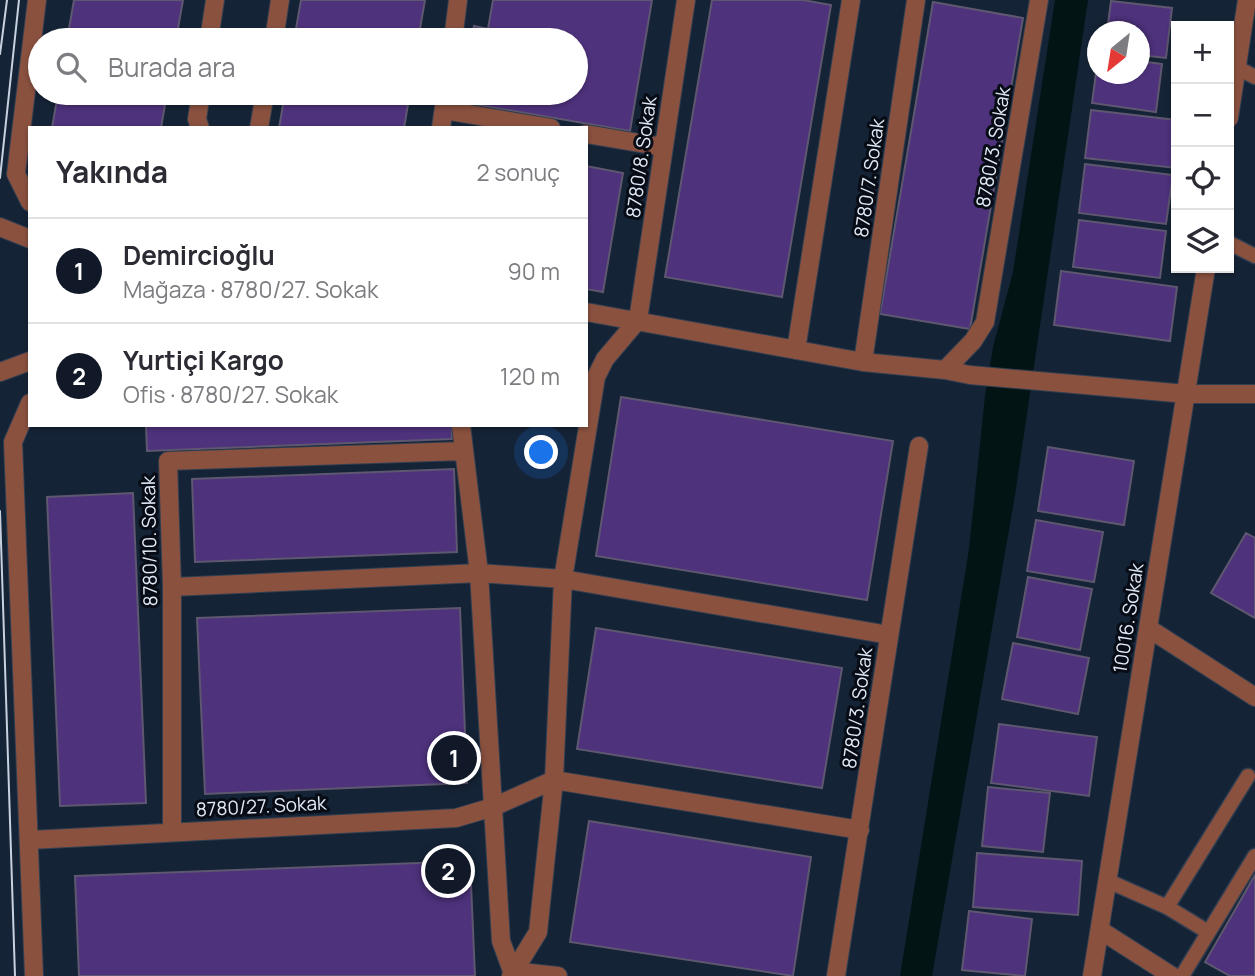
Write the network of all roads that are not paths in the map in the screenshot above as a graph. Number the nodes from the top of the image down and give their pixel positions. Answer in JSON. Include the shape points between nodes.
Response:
{"nodes":[{"id":1,"x":37,"y":0,"type":"edge"},
{"id":2,"x":215,"y":0,"type":"edge"},
{"id":3,"x":280,"y":0,"type":"edge"},
{"id":4,"x":458,"y":0,"type":"edge"},
{"id":5,"x":686,"y":0,"type":"edge"},
{"id":6,"x":851,"y":0,"type":"edge"},
{"id":7,"x":916,"y":0,"type":"edge"},
{"id":8,"x":1039,"y":0,"type":"edge"},
{"id":9,"x":1247,"y":0,"type":"edge"},
{"id":10,"x":34,"y":28,"type":"edge"},
{"id":11,"x":211,"y":28,"type":"edge"},
{"id":12,"x":276,"y":28,"type":"edge"},
{"id":13,"x":454,"y":28,"type":"edge"},
{"id":14,"x":1237,"y":67,"type":"junction"},
{"id":15,"x":28,"y":74,"type":"edge"},
{"id":16,"x":1255,"y":77,"type":"edge"},
{"id":17,"x":1234,"y":86,"type":"edge"},
{"id":18,"x":199,"y":105,"type":"edge"},
{"id":19,"x":263,"y":105,"type":"edge"},
{"id":20,"x":444,"y":105,"type":"edge"},
{"id":21,"x":461,"y":105,"type":"edge"},
{"id":22,"x":199,"y":126,"type":"edge"},
{"id":23,"x":259,"y":126,"type":"edge"},
{"id":24,"x":441,"y":126,"type":"edge"},
{"id":25,"x":543,"y":126,"type":"edge"},
{"id":26,"x":588,"y":134,"type":"edge"},
{"id":27,"x":663,"y":147,"type":"junction"},
{"id":28,"x":28,"y":198,"type":"edge"},
{"id":29,"x":0,"y":227,"type":"edge"},
{"id":30,"x":28,"y":238,"type":"edge"},
{"id":31,"x":1234,"y":245,"type":"edge"},
{"id":32,"x":1254,"y":253,"type":"edge"},
{"id":33,"x":1205,"y":273,"type":"edge"},
{"id":34,"x":588,"y":312,"type":"edge"},
{"id":35,"x":638,"y":320,"type":"junction"},
{"id":36,"x":796,"y":350,"type":"junction"},
{"id":37,"x":28,"y":362,"type":"edge"},
{"id":38,"x":863,"y":362,"type":"junction"},
{"id":39,"x":945,"y":370,"type":"junction"},
{"id":40,"x":0,"y":372,"type":"edge"},
{"id":41,"x":1187,"y":394,"type":"junction"},
{"id":42,"x":1255,"y":394,"type":"edge"},
{"id":43,"x":28,"y":408,"type":"edge"},
{"id":44,"x":588,"y":426,"type":"edge"},
{"id":45,"x":461,"y":427,"type":"edge"},
{"id":46,"x":588,"y":427,"type":"edge"},
{"id":47,"x":919,"y":446,"type":"dead end"},
{"id":48,"x":464,"y":451,"type":"junction"},
{"id":49,"x":478,"y":573,"type":"junction"},
{"id":50,"x":563,"y":579,"type":"junction"},
{"id":51,"x":172,"y":587,"type":"junction"},
{"id":52,"x":1148,"y":628,"type":"junction"},
{"id":53,"x":889,"y":635,"type":"junction"},
{"id":54,"x":1255,"y":697,"type":"edge"},
{"id":55,"x":1248,"y":776,"type":"dead end"},
{"id":56,"x":554,"y":780,"type":"junction"},
{"id":57,"x":493,"y":807,"type":"junction"},
{"id":58,"x":860,"y":830,"type":"junction"},
{"id":59,"x":172,"y":831,"type":"junction"},
{"id":60,"x":30,"y":840,"type":"junction"},
{"id":61,"x":1255,"y":856,"type":"edge"},
{"id":62,"x":1108,"y":881,"type":"junction"},
{"id":63,"x":1167,"y":906,"type":"junction"},
{"id":64,"x":1100,"y":930,"type":"junction"},
{"id":65,"x":1208,"y":932,"type":"junction"},
{"id":66,"x":512,"y":974,"type":"edge"},
{"id":67,"x":34,"y":976,"type":"edge"},
{"id":68,"x":558,"y":976,"type":"edge"},
{"id":69,"x":836,"y":976,"type":"edge"},
{"id":70,"x":1092,"y":976,"type":"edge"},
{"id":71,"x":1172,"y":976,"type":"edge"},
{"id":72,"x":1182,"y":976,"type":"edge"}],
"edges":[{"from":1,"to":10,"type":"street"},
{"from":2,"to":11,"type":"street"},
{"from":3,"to":12,"type":"street"},
{"from":4,"to":13,"type":"street"},
{"from":5,"to":27,"type":"street","name":"8780/8. Sokak"},
{"from":6,"to":36,"type":"street"},
{"from":7,"to":38,"type":"street","name":"8780/7. Sokak"},
{"from":8,"to":39,"type":"street","name":"8780/3. Sokak","via":[[985,322]]},
{"from":9,"to":14,"type":"street"},
{"from":14,"to":16,"type":"lane"},
{"from":14,"to":17,"type":"street"},
{"from":15,"to":28,"type":"street","via":[[16,173]]},
{"from":18,"to":22,"type":"street"},
{"from":19,"to":23,"type":"street"},
{"from":20,"to":24,"type":"street"},
{"from":21,"to":25,"type":"street"},
{"from":26,"to":27,"type":"street"},
{"from":27,"to":35,"type":"street","name":"8780/8. Sokak"},
{"from":29,"to":30,"type":"street"},
{"from":31,"to":32,"type":"lane"},
{"from":33,"to":41,"type":"street","name":"10016. Sokak"},
{"from":34,"to":35,"type":"street"},
{"from":35,"to":36,"type":"street"},
{"from":35,"to":44,"type":"street","via":[[596,377]]},
{"from":36,"to":38,"type":"street"},
{"from":37,"to":40,"type":"street"},
{"from":38,"to":39,"type":"street"},
{"from":39,"to":41,"type":"street","via":[[1047,384]]},
{"from":41,"to":42,"type":"street"},
{"from":41,"to":52,"type":"street","name":"10016. Sokak"},
{"from":43,"to":60,"type":"street","via":[[13,442]]},
{"from":45,"to":48,"type":"street"},
{"from":46,"to":50,"type":"street"},
{"from":47,"to":53,"type":"street","name":"8780/3. Sokak"},
{"from":48,"to":49,"type":"street"},
{"from":48,"to":51,"type":"street","name":"8780/10. Sokak","via":[[168,461]]},
{"from":49,"to":50,"type":"street"},
{"from":49,"to":51,"type":"street"},
{"from":49,"to":57,"type":"street"},
{"from":50,"to":53,"type":"street"},
{"from":50,"to":56,"type":"street"},
{"from":51,"to":59,"type":"street","name":"8780/10. Sokak"},
{"from":52,"to":54,"type":"street"},
{"from":52,"to":62,"type":"street","name":"10016. Sokak"},
{"from":53,"to":58,"type":"street","name":"8780/3. Sokak"},
{"from":55,"to":63,"type":"lane"},
{"from":56,"to":57,"type":"street","name":"8780/27. Sokak"},
{"from":56,"to":58,"type":"street"},
{"from":56,"to":66,"type":"street","via":[[538,932]]},
{"from":57,"to":59,"type":"street","name":"8780/27. Sokak","via":[[456,818]]},
{"from":57,"to":66,"type":"street","via":[[501,941]]},
{"from":58,"to":69,"type":"street","name":"8780/3. Sokak"},
{"from":59,"to":60,"type":"street","name":"8780/27. Sokak"},
{"from":60,"to":67,"type":"street"},
{"from":61,"to":65,"type":"lane"},
{"from":62,"to":63,"type":"lane"},
{"from":62,"to":64,"type":"street","name":"10016. Sokak"},
{"from":63,"to":65,"type":"lane"},
{"from":64,"to":70,"type":"street","name":"10016. Sokak"},
{"from":64,"to":71,"type":"street"},
{"from":65,"to":72,"type":"lane"},
{"from":66,"to":68,"type":"street"}]}
